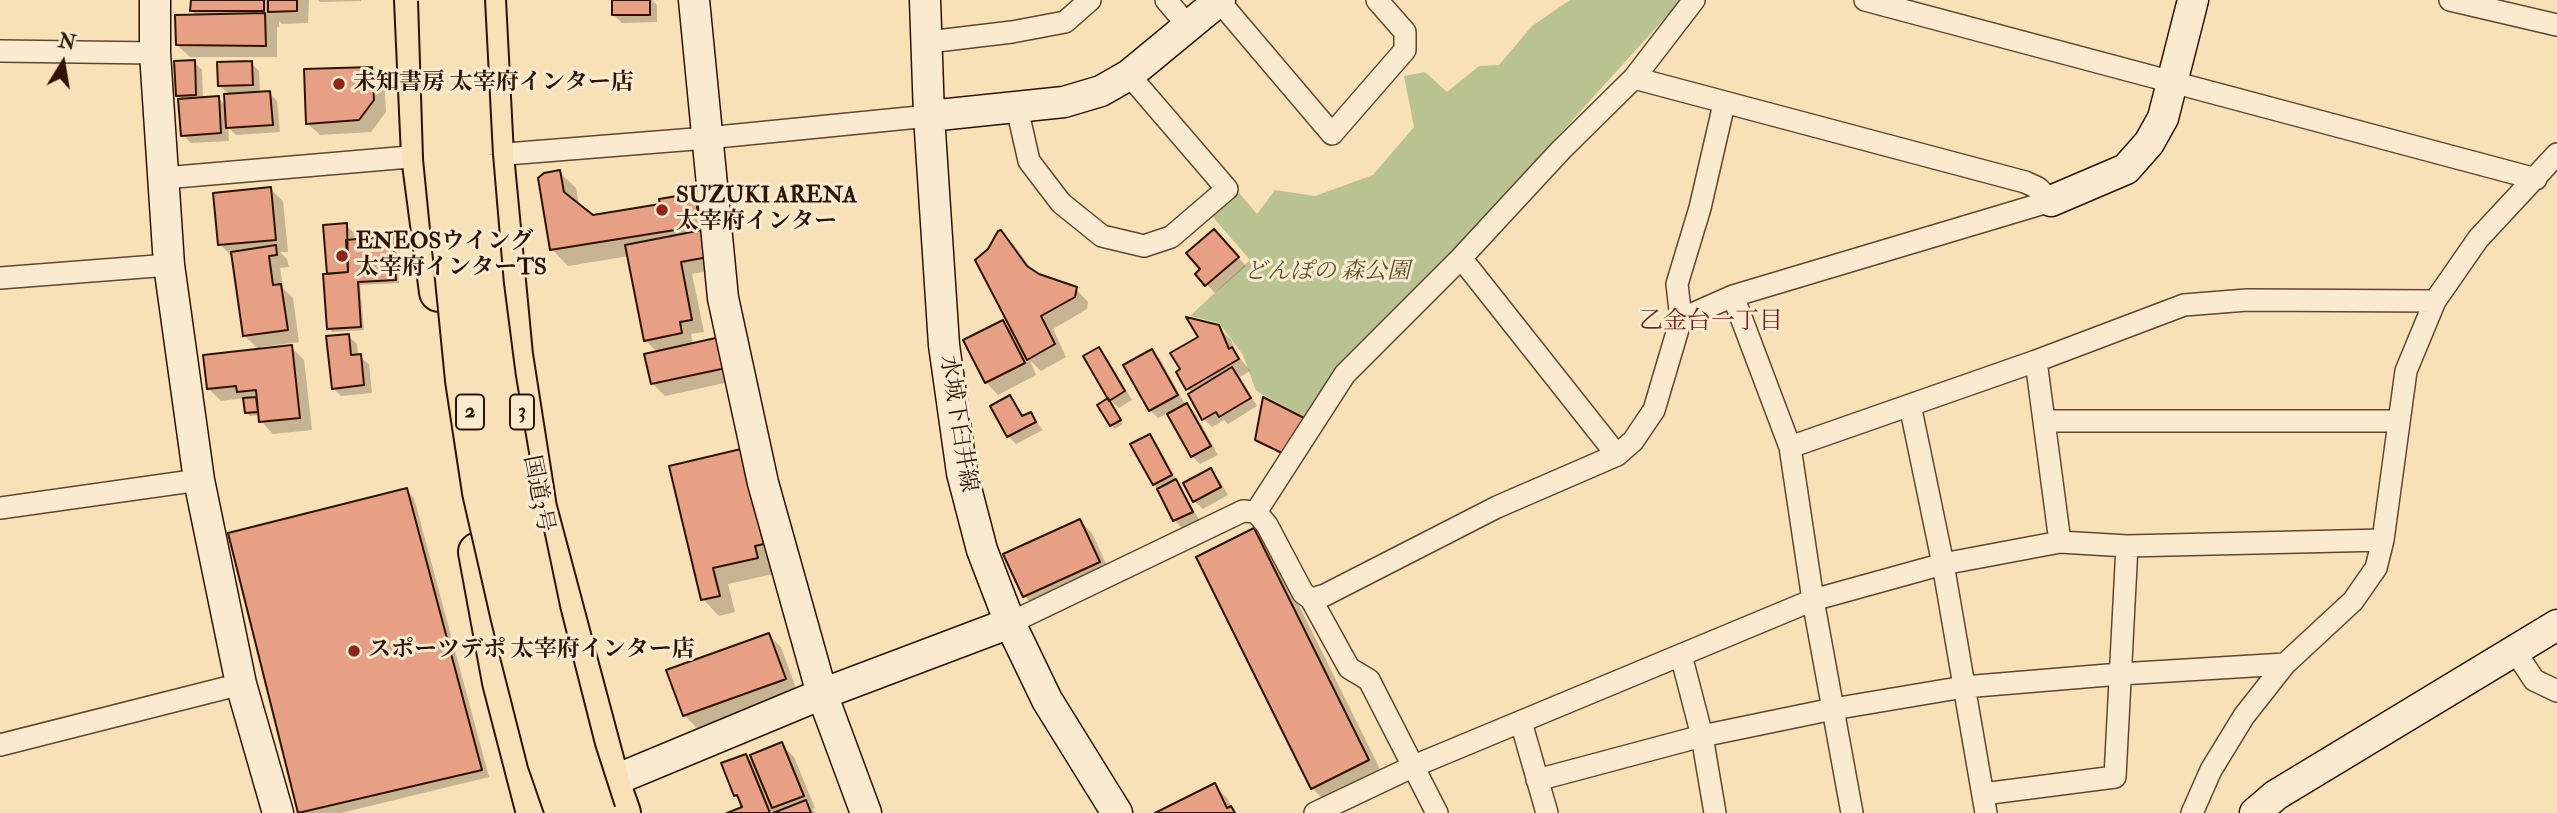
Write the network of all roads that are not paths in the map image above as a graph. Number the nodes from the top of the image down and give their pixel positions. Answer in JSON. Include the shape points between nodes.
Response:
{"nodes":[{"id":1,"x":155,"y":0,"type":"edge"},
{"id":2,"x":414,"y":0,"type":"edge"},
{"id":3,"x":438,"y":0,"type":"edge"},
{"id":4,"x":466,"y":0,"type":"edge"},
{"id":5,"x":486,"y":0,"type":"edge"},
{"id":6,"x":694,"y":0,"type":"edge"},
{"id":7,"x":925,"y":0,"type":"edge"},
{"id":8,"x":1090,"y":0,"type":"edge"},
{"id":9,"x":1166,"y":0,"type":"edge"},
{"id":10,"x":1220,"y":0,"type":"edge"},
{"id":11,"x":1377,"y":0,"type":"edge"},
{"id":12,"x":1694,"y":0,"type":"edge"},
{"id":13,"x":1865,"y":0,"type":"edge"},
{"id":14,"x":2193,"y":0,"type":"edge"},
{"id":15,"x":2450,"y":0,"type":"edge"},
{"id":16,"x":2557,"y":25,"type":"edge"},
{"id":17,"x":1189,"y":27,"type":"junction"},
{"id":18,"x":928,"y":42,"type":"junction"},
{"id":19,"x":0,"y":51,"type":"edge"},
{"id":20,"x":155,"y":53,"type":"junction"},
{"id":21,"x":1129,"y":75,"type":"junction"},
{"id":22,"x":1634,"y":78,"type":"junction"},
{"id":23,"x":2172,"y":83,"type":"junction"},
{"id":24,"x":1724,"y":104,"type":"junction"},
{"id":25,"x":1017,"y":108,"type":"junction"},
{"id":26,"x":929,"y":116,"type":"junction"},
{"id":27,"x":707,"y":138,"type":"junction"},
{"id":28,"x":2557,"y":154,"type":"edge"},
{"id":29,"x":494,"y":155,"type":"junction"},
{"id":30,"x":421,"y":156,"type":"junction"},
{"id":31,"x":164,"y":178,"type":"junction"},
{"id":32,"x":2536,"y":179,"type":"junction"},
{"id":33,"x":2051,"y":201,"type":"junction"},
{"id":34,"x":1461,"y":258,"type":"junction"},
{"id":35,"x":169,"y":265,"type":"junction"},
{"id":36,"x":0,"y":278,"type":"edge"},
{"id":37,"x":1733,"y":296,"type":"junction"},
{"id":38,"x":2435,"y":301,"type":"junction"},
{"id":39,"x":1681,"y":319,"type":"junction"},
{"id":40,"x":2036,"y":361,"type":"junction"},
{"id":41,"x":1910,"y":405,"type":"junction"},
{"id":42,"x":2044,"y":421,"type":"junction"},
{"id":43,"x":2399,"y":421,"type":"junction"},
{"id":44,"x":1790,"y":447,"type":"junction"},
{"id":45,"x":1617,"y":455,"type":"junction"},
{"id":46,"x":199,"y":480,"type":"junction"},
{"id":47,"x":0,"y":508,"type":"edge"},
{"id":48,"x":1256,"y":512,"type":"junction"},
{"id":49,"x":2383,"y":540,"type":"junction"},
{"id":50,"x":2060,"y":542,"type":"junction"},
{"id":51,"x":2127,"y":546,"type":"junction"},
{"id":52,"x":1943,"y":564,"type":"junction"},
{"id":53,"x":1311,"y":599,"type":"junction"},
{"id":54,"x":1813,"y":600,"type":"junction"},
{"id":55,"x":1010,"y":623,"type":"junction"},
{"id":56,"x":2557,"y":625,"type":"edge"},
{"id":57,"x":2515,"y":652,"type":"junction"},
{"id":58,"x":1681,"y":655,"type":"junction"},
{"id":59,"x":2285,"y":664,"type":"junction"},
{"id":60,"x":2120,"y":674,"type":"junction"},
{"id":61,"x":241,"y":684,"type":"junction"},
{"id":62,"x":1965,"y":687,"type":"junction"},
{"id":63,"x":2557,"y":691,"type":"edge"},
{"id":64,"x":822,"y":694,"type":"junction"},
{"id":65,"x":1833,"y":709,"type":"junction"},
{"id":66,"x":1521,"y":722,"type":"junction"},
{"id":67,"x":1702,"y":736,"type":"junction"},
{"id":68,"x":0,"y":745,"type":"edge"},
{"id":69,"x":1414,"y":766,"type":"junction"},
{"id":70,"x":1537,"y":780,"type":"junction"},
{"id":71,"x":609,"y":803,"type":"edge"},
{"id":72,"x":1984,"y":804,"type":"edge"},
{"id":73,"x":278,"y":813,"type":"edge"},
{"id":74,"x":535,"y":813,"type":"edge"},
{"id":75,"x":565,"y":813,"type":"edge"},
{"id":76,"x":866,"y":813,"type":"edge"},
{"id":77,"x":1117,"y":813,"type":"edge"},
{"id":78,"x":1315,"y":813,"type":"edge"},
{"id":79,"x":1437,"y":813,"type":"edge"},
{"id":80,"x":1547,"y":813,"type":"edge"},
{"id":81,"x":1715,"y":813,"type":"edge"},
{"id":82,"x":1852,"y":813,"type":"edge"},
{"id":83,"x":2192,"y":813,"type":"edge"},
{"id":84,"x":2255,"y":813,"type":"edge"}],
"edges":[{"from":1,"to":20,"type":"street"},
{"from":2,"to":30,"type":"highway"},
{"from":3,"to":75,"type":"highway","number":"2","bridge":true,"via":[[443,158],[478,467],[511,619]]},
{"from":4,"to":71,"type":"highway","number":"2","bridge":true,"via":[[484,285],[514,484],[576,751]]},
{"from":5,"to":29,"type":"highway","name":"国道3号","number":"3"},
{"from":6,"to":27,"type":"street"},
{"from":7,"to":18,"type":"street","name":"水城下臼井線"},
{"from":8,"to":18,"type":"street","via":[[1065,22]]},
{"from":9,"to":17,"type":"street"},
{"from":10,"to":11,"type":"street","via":[[1332,134],[1405,50],[1405,32]]},
{"from":10,"to":17,"type":"street"},
{"from":12,"to":22,"type":"street"},
{"from":13,"to":23,"type":"street"},
{"from":14,"to":23,"type":"street"},
{"from":15,"to":16,"type":"street"},
{"from":17,"to":21,"type":"street"},
{"from":18,"to":26,"type":"street","name":"水城下臼井線"},
{"from":19,"to":20,"type":"street"},
{"from":20,"to":31,"type":"street"},
{"from":21,"to":25,"type":"street","via":[[1101,92]]},
{"from":21,"to":25,"type":"street","via":[[1227,189],[1171,237],[1144,246],[1102,236],[1061,203],[1029,161]]},
{"from":22,"to":24,"type":"street"},
{"from":22,"to":34,"type":"street"},
{"from":23,"to":32,"type":"street"},
{"from":23,"to":33,"type":"street","via":[[2149,143],[2126,169]]},
{"from":24,"to":33,"type":"street","via":[[2025,182]]},
{"from":24,"to":39,"type":"street","via":[[1677,284]]},
{"from":25,"to":26,"type":"street"},
{"from":26,"to":27,"type":"street"},
{"from":26,"to":55,"type":"street","name":"水城下臼井線","via":[[953,420],[982,550]]},
{"from":27,"to":29,"type":"street"},
{"from":27,"to":64,"type":"street","via":[[723,298],[763,483]]},
{"from":28,"to":32,"type":"street"},
{"from":29,"to":71,"type":"highway","name":"国道3号","number":"3","via":[[513,355],[537,508]]},
{"from":30,"to":31,"type":"street"},
{"from":30,"to":74,"type":"highway","via":[[474,533],[502,682]]},
{"from":31,"to":35,"type":"street"},
{"from":32,"to":38,"type":"street","via":[[2478,239]]},
{"from":33,"to":37,"type":"street"},
{"from":34,"to":45,"type":"street"},
{"from":34,"to":48,"type":"street","via":[[1345,374]]},
{"from":35,"to":36,"type":"street"},
{"from":35,"to":46,"type":"street"},
{"from":37,"to":39,"type":"street"},
{"from":37,"to":44,"type":"street"},
{"from":38,"to":40,"type":"street","via":[[2247,300],[2184,305]]},
{"from":38,"to":43,"type":"street","via":[[2406,370]]},
{"from":39,"to":45,"type":"street","via":[[1654,410]]},
{"from":40,"to":41,"type":"street"},
{"from":40,"to":42,"type":"street"},
{"from":41,"to":44,"type":"street"},
{"from":41,"to":52,"type":"street"},
{"from":42,"to":43,"type":"street"},
{"from":42,"to":50,"type":"street"},
{"from":43,"to":49,"type":"street"},
{"from":44,"to":54,"type":"street"},
{"from":45,"to":53,"type":"street","via":[[1497,507]]},
{"from":46,"to":47,"type":"street"},
{"from":46,"to":61,"type":"street"},
{"from":48,"to":53,"type":"street","via":[[1303,593]]},
{"from":48,"to":55,"type":"street","via":[[1243,511]]},
{"from":49,"to":51,"type":"street"},
{"from":49,"to":59,"type":"street","via":[[2376,568],[2353,601]]},
{"from":50,"to":51,"type":"street"},
{"from":50,"to":52,"type":"street"},
{"from":51,"to":60,"type":"street"},
{"from":52,"to":54,"type":"street"},
{"from":52,"to":62,"type":"street"},
{"from":53,"to":69,"type":"street","via":[[1349,668],[1369,680]]},
{"from":54,"to":58,"type":"street"},
{"from":54,"to":65,"type":"street"},
{"from":55,"to":64,"type":"street"},
{"from":55,"to":77,"type":"street","name":"水城下臼井線","via":[[1047,700]]},
{"from":56,"to":57,"type":"street"},
{"from":57,"to":63,"type":"street","via":[[2534,680]]},
{"from":57,"to":84,"type":"street","via":[[2276,795]]},
{"from":58,"to":66,"type":"street"},
{"from":58,"to":67,"type":"street"},
{"from":59,"to":60,"type":"street"},
{"from":59,"to":83,"type":"street","via":[[2237,727]]},
{"from":60,"to":62,"type":"street"},
{"from":60,"to":72,"type":"street","via":[[2115,777]]},
{"from":61,"to":68,"type":"street"},
{"from":61,"to":73,"type":"street"},
{"from":62,"to":65,"type":"street"},
{"from":62,"to":72,"type":"street"},
{"from":64,"to":71,"type":"street"},
{"from":64,"to":76,"type":"street"},
{"from":65,"to":67,"type":"street"},
{"from":65,"to":82,"type":"street"},
{"from":66,"to":69,"type":"street"},
{"from":66,"to":70,"type":"street"},
{"from":67,"to":70,"type":"street"},
{"from":67,"to":81,"type":"street"},
{"from":69,"to":78,"type":"street"},
{"from":69,"to":79,"type":"street"},
{"from":70,"to":80,"type":"street"},
{"from":71,"to":74,"type":"street"}]}
